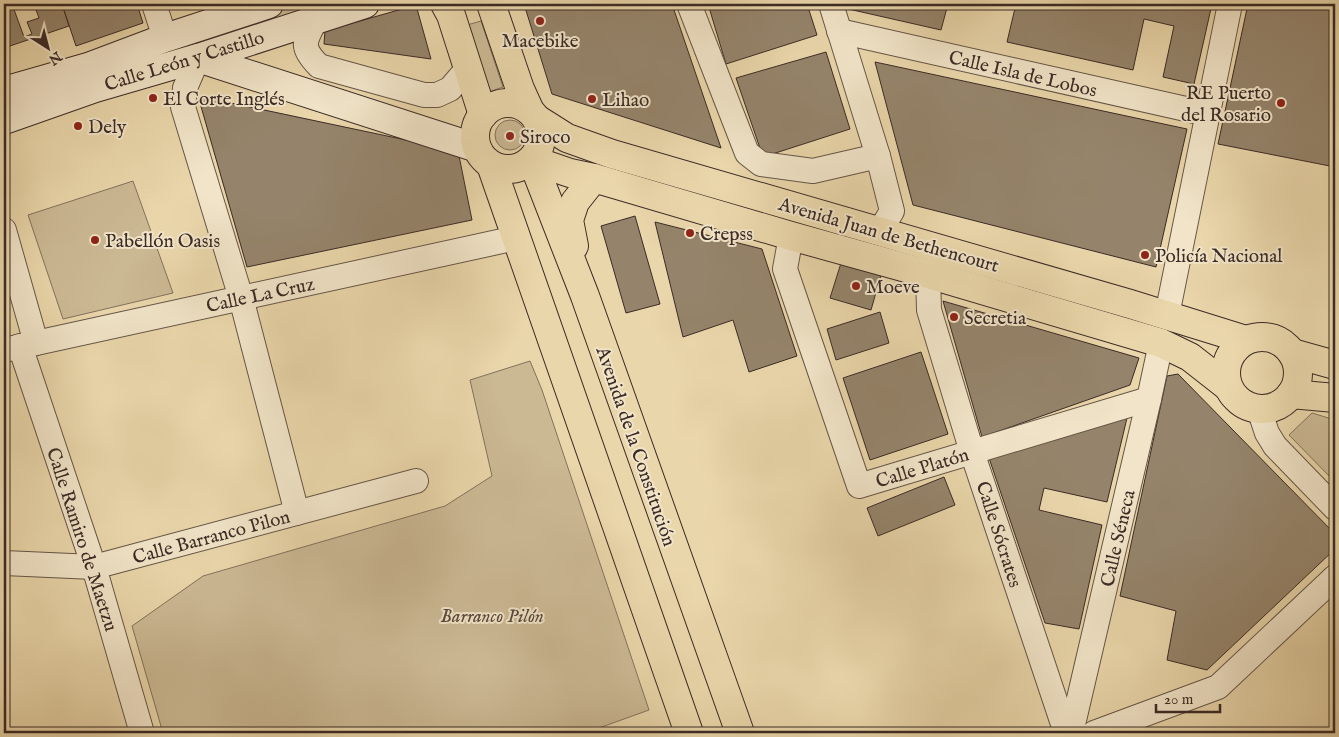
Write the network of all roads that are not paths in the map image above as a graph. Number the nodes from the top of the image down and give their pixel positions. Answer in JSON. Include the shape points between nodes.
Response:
{"nodes":[{"id":1,"x":154,"y":4,"type":"edge"},
{"id":2,"x":269,"y":4,"type":"edge"},
{"id":3,"x":366,"y":4,"type":"edge"},
{"id":4,"x":445,"y":4,"type":"edge"},
{"id":5,"x":491,"y":4,"type":"edge"},
{"id":6,"x":689,"y":4,"type":"edge"},
{"id":7,"x":831,"y":4,"type":"edge"},
{"id":8,"x":1230,"y":4,"type":"edge"},
{"id":9,"x":316,"y":19,"type":"junction"},
{"id":10,"x":839,"y":31,"type":"junction"},
{"id":11,"x":164,"y":38,"type":"junction"},
{"id":12,"x":198,"y":58,"type":"junction"},
{"id":13,"x":468,"y":68,"type":"junction"},
{"id":14,"x":4,"y":91,"type":"edge"},
{"id":15,"x":1208,"y":114,"type":"junction"},
{"id":16,"x":533,"y":115,"type":"junction"},
{"id":17,"x":483,"y":116,"type":"junction"},
{"id":18,"x":4,"y":120,"type":"edge"},
{"id":19,"x":878,"y":156,"type":"junction"},
{"id":20,"x":484,"y":157,"type":"junction"},
{"id":21,"x":532,"y":160,"type":"junction"},
{"id":22,"x":594,"y":178,"type":"junction"},
{"id":23,"x":4,"y":230,"type":"edge"},
{"id":24,"x":879,"y":230,"type":"junction"},
{"id":25,"x":791,"y":236,"type":"junction"},
{"id":26,"x":516,"y":238,"type":"junction"},
{"id":27,"x":928,"y":274,"type":"junction"},
{"id":28,"x":584,"y":296,"type":"junction"},
{"id":29,"x":241,"y":298,"type":"junction"},
{"id":30,"x":1167,"y":315,"type":"junction"},
{"id":31,"x":1246,"y":340,"type":"junction"},
{"id":32,"x":1161,"y":343,"type":"junction"},
{"id":33,"x":20,"y":346,"type":"edge"},
{"id":34,"x":1292,"y":353,"type":"junction"},
{"id":35,"x":1335,"y":365,"type":"edge"},
{"id":36,"x":1228,"y":386,"type":"junction"},
{"id":37,"x":1291,"y":394,"type":"junction"},
{"id":38,"x":1335,"y":398,"type":"edge"},
{"id":39,"x":1150,"y":399,"type":"junction"},
{"id":40,"x":1260,"y":409,"type":"junction"},
{"id":41,"x":972,"y":452,"type":"junction"},
{"id":42,"x":416,"y":481,"type":"dead end"},
{"id":43,"x":1335,"y":508,"type":"edge"},
{"id":44,"x":297,"y":513,"type":"junction"},
{"id":45,"x":4,"y":563,"type":"edge"},
{"id":46,"x":94,"y":567,"type":"junction"},
{"id":47,"x":1335,"y":577,"type":"edge"},
{"id":48,"x":142,"y":733,"type":"edge"},
{"id":49,"x":689,"y":733,"type":"edge"},
{"id":50,"x":740,"y":733,"type":"edge"},
{"id":51,"x":1066,"y":733,"type":"edge"},
{"id":52,"x":1072,"y":733,"type":"edge"},
{"id":53,"x":1094,"y":733,"type":"edge"}],
"edges":[{"from":1,"to":11,"type":"street"},
{"from":2,"to":11,"type":"main road","name":"Calle León y Castillo"},
{"from":3,"to":9,"type":"main road","name":"Calle León y Castillo"},
{"from":4,"to":13,"type":"main road"},
{"from":5,"to":16,"type":"main road","via":[[520,89]]},
{"from":6,"to":19,"type":"street","via":[[747,153],[761,164],[813,171]]},
{"from":7,"to":10,"type":"street"},
{"from":8,"to":15,"type":"street"},
{"from":9,"to":12,"type":"main road","name":"Calle León y Castillo"},
{"from":9,"to":13,"type":"street","via":[[306,40],[308,54],[319,66],[424,95],[437,95],[450,89]]},
{"from":10,"to":15,"type":"street","name":"Calle Isla de Lobos"},
{"from":10,"to":19,"type":"street"},
{"from":11,"to":14,"type":"main road","name":"Calle León y Castillo","via":[[88,67]]},
{"from":12,"to":18,"type":"main road","name":"Calle León y Castillo","via":[[95,88]]},
{"from":12,"to":20,"type":"main road"},
{"from":12,"to":29,"type":"street","via":[[185,88],[182,107]]},
{"from":13,"to":17,"type":"main road"},
{"from":15,"to":30,"type":"street"},
{"from":16,"to":17,"type":"main road","via":[[514,104],[497,105]]},
{"from":16,"to":21,"type":"main road","via":[[542,133],[540,148]]},
{"from":16,"to":24,"type":"main road","name":"Avenida Juan de Bethencourt","via":[[567,138],[612,154]]},
{"from":17,"to":20,"type":"main road","via":[[475,137]]},
{"from":19,"to":24,"type":"street","via":[[892,211]]},
{"from":20,"to":21,"type":"main road","via":[[504,170],[519,168]]},
{"from":20,"to":26,"type":"main road"},
{"from":21,"to":22,"type":"main road","name":"Avenida Juan de Bethencourt"},
{"from":21,"to":28,"type":"main road","name":"Avenida de la Constitución"},
{"from":22,"to":25,"type":"main road","name":"Avenida Juan de Bethencourt"},
{"from":22,"to":28,"type":"main road","via":[[575,202],[568,220]]},
{"from":23,"to":33,"type":"street","name":"Calle Ramiro de Maetzu"},
{"from":24,"to":30,"type":"main road","name":"Avenida Juan de Bethencourt"},
{"from":25,"to":27,"type":"main road","name":"Avenida Juan de Bethencourt"},
{"from":25,"to":41,"type":"street","name":"Calle Platón","via":[[785,269],[859,486]]},
{"from":26,"to":29,"type":"street","name":"Calle La Cruz"},
{"from":26,"to":49,"type":"main road"},
{"from":27,"to":32,"type":"main road","name":"Avenida Juan de Bethencourt"},
{"from":27,"to":41,"type":"street","name":"Calle Sócrates","via":[[929,310]]},
{"from":28,"to":50,"type":"main road","name":"Avenida de la Constitución"},
{"from":29,"to":33,"type":"street","name":"Calle La Cruz"},
{"from":29,"to":44,"type":"street"},
{"from":30,"to":31,"type":"main road","name":"Avenida Juan de Bethencourt"},
{"from":31,"to":34,"type":"main road","via":[[1258,336],[1272,338],[1283,343]]},
{"from":31,"to":36,"type":"main road","via":[[1235,348],[1228,360],[1225,373]]},
{"from":32,"to":36,"type":"main road","name":"Avenida Juan de Bethencourt","via":[[1190,357]]},
{"from":32,"to":39,"type":"street","name":"Calle Séneca"},
{"from":33,"to":46,"type":"street","name":"Calle Ramiro de Maetzu"},
{"from":34,"to":35,"type":"main road"},
{"from":34,"to":37,"type":"main road","via":[[1298,366]]},
{"from":36,"to":40,"type":"main road","via":[[1235,398],[1246,406]]},
{"from":37,"to":38,"type":"main road"},
{"from":37,"to":40,"type":"main road","via":[[1272,408]]},
{"from":39,"to":41,"type":"street","name":"Calle Platón"},
{"from":39,"to":52,"type":"street","name":"Calle Séneca"},
{"from":40,"to":43,"type":"street","via":[[1267,433],[1276,446]]},
{"from":41,"to":51,"type":"street","name":"Calle Sócrates"},
{"from":42,"to":44,"type":"street","name":"Calle Barranco Pilon"},
{"from":44,"to":46,"type":"street","name":"Calle Barranco Pilon"},
{"from":45,"to":46,"type":"street","name":"Calle Barranco Pilon"},
{"from":46,"to":48,"type":"street","name":"Calle Ramiro de Maetzu"},
{"from":47,"to":53,"type":"street","via":[[1218,687]]}]}
